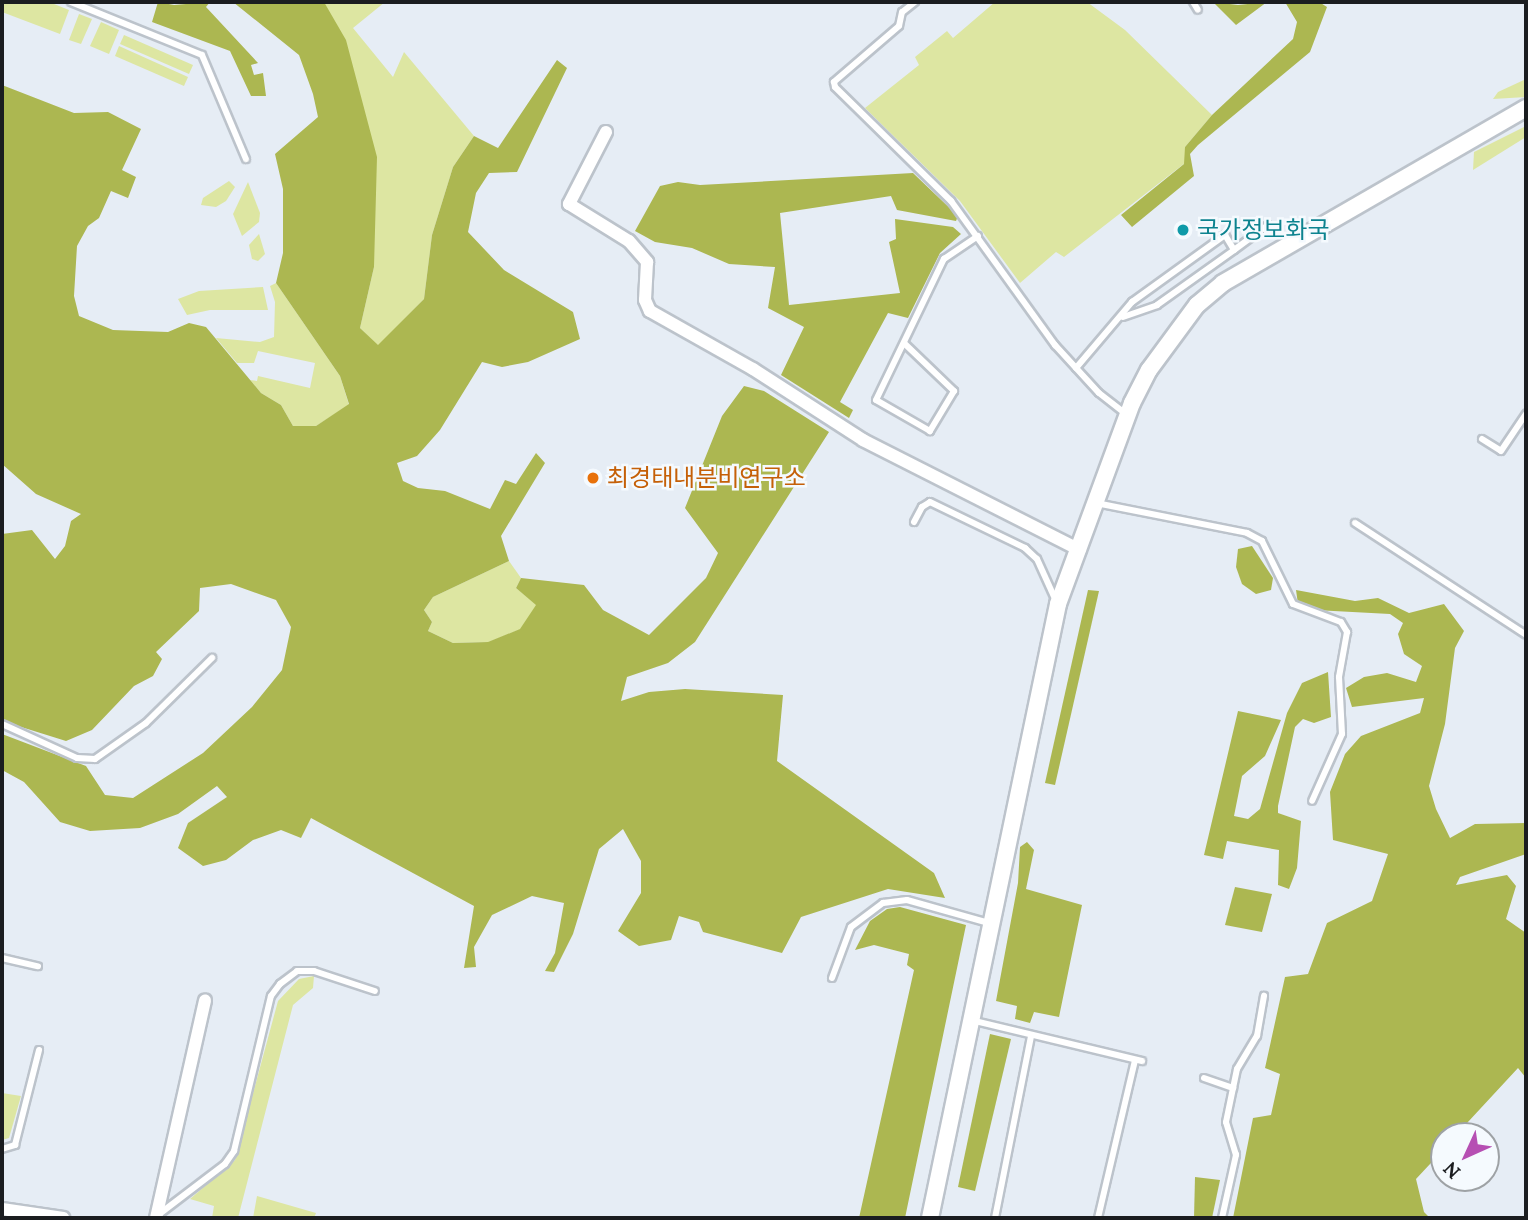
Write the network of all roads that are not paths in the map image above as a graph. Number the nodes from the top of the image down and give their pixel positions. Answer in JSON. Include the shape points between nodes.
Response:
{"nodes":[{"id":1,"x":71,"y":2,"type":"edge"},
{"id":2,"x":915,"y":2,"type":"edge"},
{"id":3,"x":1193,"y":2,"type":"edge"},
{"id":4,"x":1198,"y":10,"type":"dead end"},
{"id":5,"x":1526,"y":108,"type":"edge"},
{"id":6,"x":607,"y":132,"type":"dead end"},
{"id":7,"x":246,"y":159,"type":"dead end"},
{"id":8,"x":1268,"y":225,"type":"dead end"},
{"id":9,"x":978,"y":236,"type":"junction"},
{"id":10,"x":1234,"y":250,"type":"junction"},
{"id":11,"x":1121,"y":317,"type":"junction"},
{"id":12,"x":905,"y":344,"type":"junction"},
{"id":13,"x":1076,"y":368,"type":"junction"},
{"id":14,"x":1526,"y":414,"type":"edge"},
{"id":15,"x":1128,"y":415,"type":"junction"},
{"id":16,"x":1482,"y":439,"type":"dead end"},
{"id":17,"x":1096,"y":503,"type":"junction"},
{"id":18,"x":914,"y":522,"type":"dead end"},
{"id":19,"x":1355,"y":523,"type":"dead end"},
{"id":20,"x":1080,"y":550,"type":"junction"},
{"id":21,"x":1059,"y":604,"type":"junction"},
{"id":22,"x":1526,"y":635,"type":"edge"},
{"id":23,"x":212,"y":658,"type":"dead end"},
{"id":24,"x":2,"y":724,"type":"edge"},
{"id":25,"x":1312,"y":801,"type":"dead end"},
{"id":26,"x":989,"y":923,"type":"junction"},
{"id":27,"x":2,"y":958,"type":"edge"},
{"id":28,"x":38,"y":966,"type":"dead end"},
{"id":29,"x":832,"y":978,"type":"dead end"},
{"id":30,"x":375,"y":991,"type":"dead end"},
{"id":31,"x":1264,"y":996,"type":"dead end"},
{"id":32,"x":205,"y":1000,"type":"dead end"},
{"id":33,"x":969,"y":1019,"type":"junction"},
{"id":34,"x":1031,"y":1036,"type":"junction"},
{"id":35,"x":39,"y":1050,"type":"dead end"},
{"id":36,"x":1204,"y":1078,"type":"dead end"},
{"id":37,"x":1233,"y":1088,"type":"junction"},
{"id":38,"x":2,"y":1150,"type":"edge"},
{"id":39,"x":2,"y":1209,"type":"edge"},
{"id":40,"x":156,"y":1217,"type":"edge"},
{"id":41,"x":63,"y":1218,"type":"edge"},
{"id":42,"x":930,"y":1218,"type":"edge"},
{"id":43,"x":995,"y":1218,"type":"edge"},
{"id":44,"x":1098,"y":1218,"type":"edge"},
{"id":45,"x":1222,"y":1218,"type":"edge"}],
"edges":[{"from":1,"to":7,"type":"lane","via":[[202,55]]},
{"from":2,"to":9,"type":"lane","via":[[902,12],[899,26],[834,82],[835,87],[951,201]]},
{"from":3,"to":4,"type":"lane"},
{"from":5,"to":15,"type":"street","via":[[1223,283],[1174,335]]},
{"from":6,"to":20,"type":"street","via":[[569,204],[629,242],[647,262],[645,299],[650,311],[753,369],[863,440]]},
{"from":8,"to":10,"type":"lane"},
{"from":9,"to":12,"type":"lane","via":[[944,259]]},
{"from":9,"to":13,"type":"lane"},
{"from":10,"to":11,"type":"lane","via":[[1157,305]]},
{"from":10,"to":11,"type":"lane","via":[[1225,235],[1132,302]]},
{"from":11,"to":13,"type":"lane"},
{"from":12,"to":12,"type":"lane","via":[[876,400],[930,431],[954,391]]},
{"from":13,"to":15,"type":"lane"},
{"from":14,"to":16,"type":"lane","via":[[1502,452]]},
{"from":15,"to":17,"type":"street"},
{"from":17,"to":20,"type":"street"},
{"from":17,"to":25,"type":"lane","via":[[1247,533],[1262,541],[1293,604],[1341,622],[1347,632],[1339,677],[1342,734]]},
{"from":18,"to":21,"type":"lane","via":[[930,502],[1025,548],[1037,559],[1048,590]]},
{"from":19,"to":22,"type":"lane"},
{"from":20,"to":21,"type":"street"},
{"from":21,"to":26,"type":"street"},
{"from":23,"to":24,"type":"lane","via":[[129,738],[95,760],[77,758]]},
{"from":26,"to":29,"type":"lane","via":[[907,900],[883,903],[851,927]]},
{"from":26,"to":33,"type":"street"},
{"from":27,"to":28,"type":"lane"},
{"from":30,"to":40,"type":"lane","via":[[314,971],[297,971],[280,984],[271,996],[234,1151],[225,1164]]},
{"from":31,"to":37,"type":"lane","via":[[1257,1035],[1237,1069]]},
{"from":32,"to":40,"type":"street"},
{"from":33,"to":34,"type":"lane"},
{"from":33,"to":42,"type":"street"},
{"from":34,"to":43,"type":"lane"},
{"from":34,"to":44,"type":"lane","via":[[1138,1060]]},
{"from":35,"to":38,"type":"lane","via":[[15,1145]]},
{"from":36,"to":37,"type":"lane"},
{"from":37,"to":45,"type":"lane","via":[[1226,1122],[1236,1155]]},
{"from":39,"to":41,"type":"street"}]}
